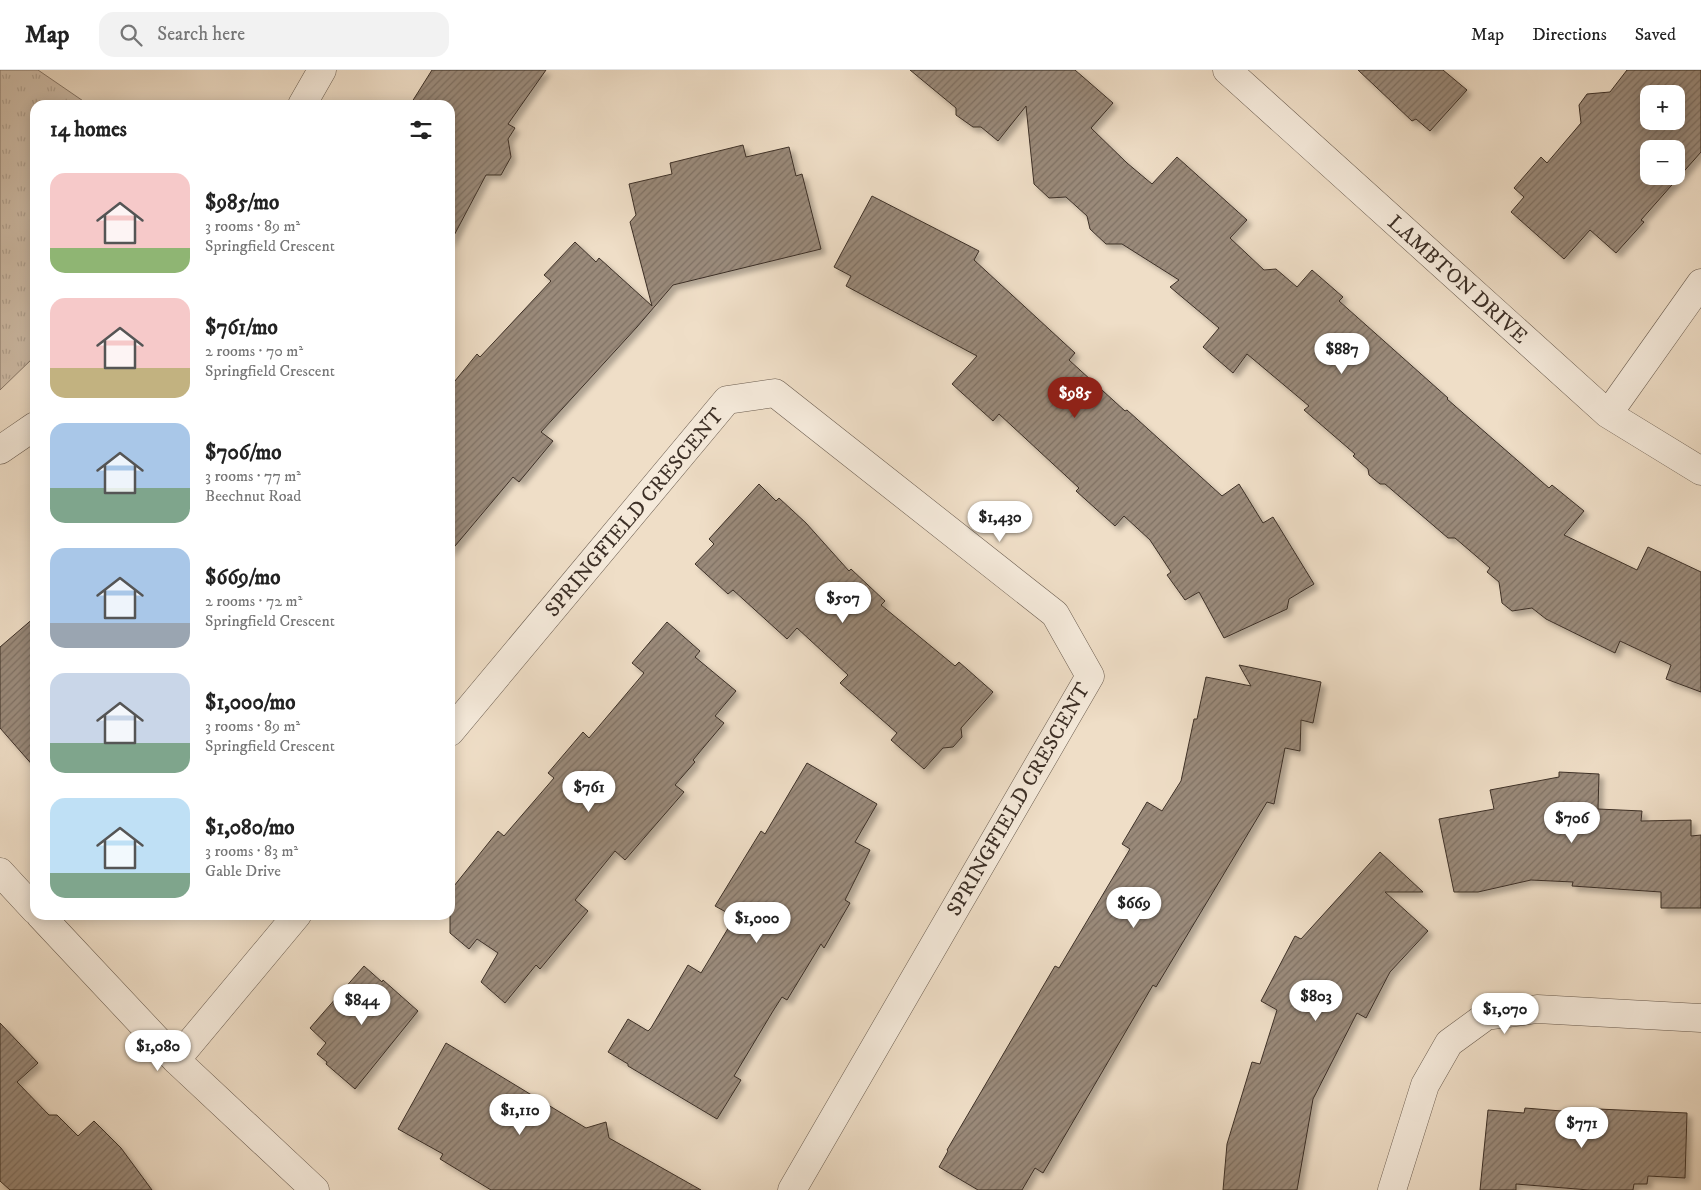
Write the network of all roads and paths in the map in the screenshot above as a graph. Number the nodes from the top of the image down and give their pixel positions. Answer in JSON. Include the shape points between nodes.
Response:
{"nodes":[{"id":1,"x":322,"y":70,"type":"edge"},
{"id":2,"x":1227,"y":70,"type":"edge"},
{"id":3,"x":305,"y":100,"type":"edge"},
{"id":4,"x":1701,"y":283,"type":"edge"},
{"id":5,"x":1608,"y":414,"type":"junction"},
{"id":6,"x":30,"y":429,"type":"edge"},
{"id":7,"x":0,"y":450,"type":"edge"},
{"id":8,"x":1701,"y":471,"type":"edge"},
{"id":9,"x":455,"y":726,"type":"edge"},
{"id":10,"x":0,"y":872,"type":"edge"},
{"id":11,"x":30,"y":905,"type":"edge"},
{"id":12,"x":45,"y":920,"type":"edge"},
{"id":13,"x":293,"y":920,"type":"edge"},
{"id":14,"x":1701,"y":1018,"type":"edge"},
{"id":15,"x":176,"y":1060,"type":"junction"},
{"id":16,"x":315,"y":1190,"type":"edge"},
{"id":17,"x":792,"y":1190,"type":"edge"},
{"id":18,"x":1392,"y":1190,"type":"edge"}],
"edges":[{"from":1,"to":3,"type":"street"},
{"from":2,"to":5,"type":"street","name":"LAMBTON DRIVE"},
{"from":4,"to":5,"type":"street"},
{"from":5,"to":8,"type":"street","name":"LAMBTON DRIVE"},
{"from":6,"to":7,"type":"street"},
{"from":9,"to":17,"type":"street","name":"SPRINGFIELD CRESCENT","via":[[728,400],[775,393],[1055,614],[1090,676]]},
{"from":10,"to":11,"type":"street"},
{"from":12,"to":15,"type":"street"},
{"from":13,"to":15,"type":"street"},
{"from":14,"to":18,"type":"street","via":[[1537,1009],[1486,1016],[1449,1043],[1425,1085]]},
{"from":15,"to":16,"type":"street"}]}
